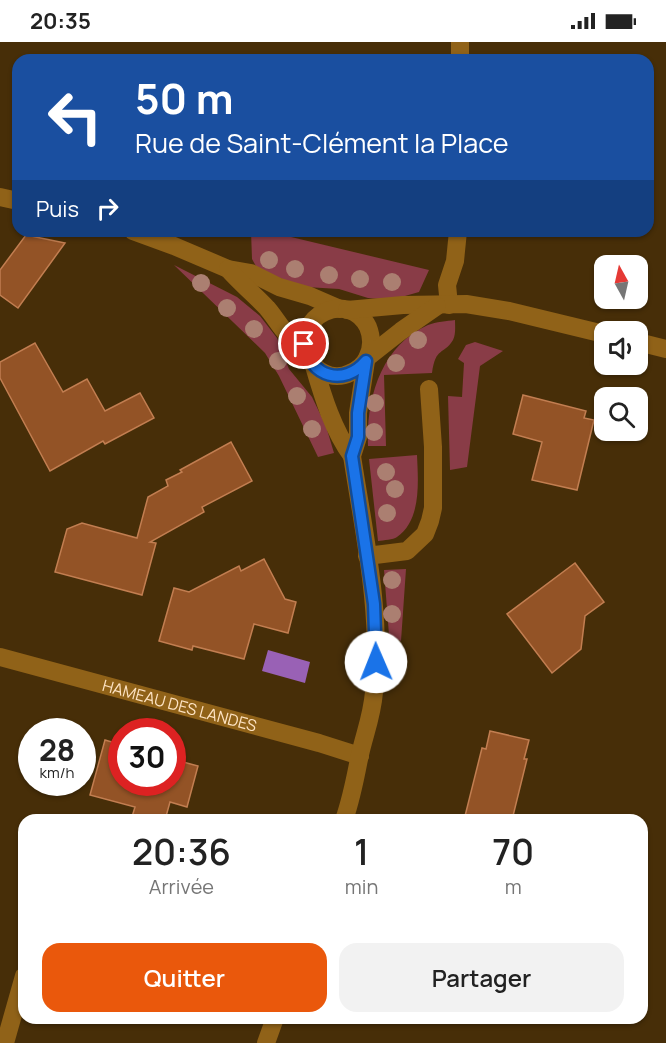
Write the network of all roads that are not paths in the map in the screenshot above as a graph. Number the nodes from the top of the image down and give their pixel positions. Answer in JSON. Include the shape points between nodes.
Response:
{"nodes":[{"id":1,"x":149,"y":237,"type":"edge"},
{"id":2,"x":457,"y":237,"type":"edge"},
{"id":3,"x":228,"y":269,"type":"junction"},
{"id":4,"x":443,"y":305,"type":"junction"},
{"id":5,"x":343,"y":309,"type":"junction"},
{"id":6,"x":594,"y":332,"type":"edge"},
{"id":7,"x":648,"y":344,"type":"edge"},
{"id":8,"x":666,"y":349,"type":"edge"},
{"id":9,"x":367,"y":359,"type":"junction"},
{"id":10,"x":311,"y":362,"type":"junction"},
{"id":11,"x":429,"y":389,"type":"dead end"},
{"id":12,"x":352,"y":456,"type":"junction"},
{"id":13,"x":367,"y":556,"type":"junction"},
{"id":14,"x":0,"y":657,"type":"edge"},
{"id":15,"x":360,"y":756,"type":"junction"},
{"id":16,"x":346,"y":814,"type":"edge"},
{"id":17,"x":18,"y":996,"type":"edge"},
{"id":18,"x":273,"y":1024,"type":"edge"},
{"id":19,"x":4,"y":1043,"type":"edge"},
{"id":20,"x":266,"y":1043,"type":"edge"}],
"edges":[{"from":1,"to":3,"type":"street"},
{"from":2,"to":4,"type":"street"},
{"from":3,"to":5,"type":"street","via":[[251,273]]},
{"from":3,"to":10,"type":"street"},
{"from":4,"to":5,"type":"street"},
{"from":4,"to":6,"type":"street","via":[[466,304],[509,311]]},
{"from":4,"to":9,"type":"street","via":[[400,331]]},
{"from":5,"to":9,"type":"street","via":[[360,317],[368,329],[371,342]]},
{"from":5,"to":10,"type":"street","via":[[320,314],[309,324],[304,344]]},
{"from":7,"to":8,"type":"street"},
{"from":9,"to":10,"type":"street","via":[[357,370],[341,376],[324,373]]},
{"from":9,"to":12,"type":"street","via":[[358,437]]},
{"from":10,"to":12,"type":"street","via":[[340,440]]},
{"from":11,"to":13,"type":"street","via":[[433,447],[430,521],[425,534],[407,551]]},
{"from":12,"to":13,"type":"street"},
{"from":13,"to":15,"type":"street","via":[[376,662],[370,722]]},
{"from":14,"to":15,"type":"street","name":"HAMEAU DES LANDES"},
{"from":15,"to":16,"type":"street"},
{"from":17,"to":19,"type":"street"},
{"from":18,"to":20,"type":"street"}]}
